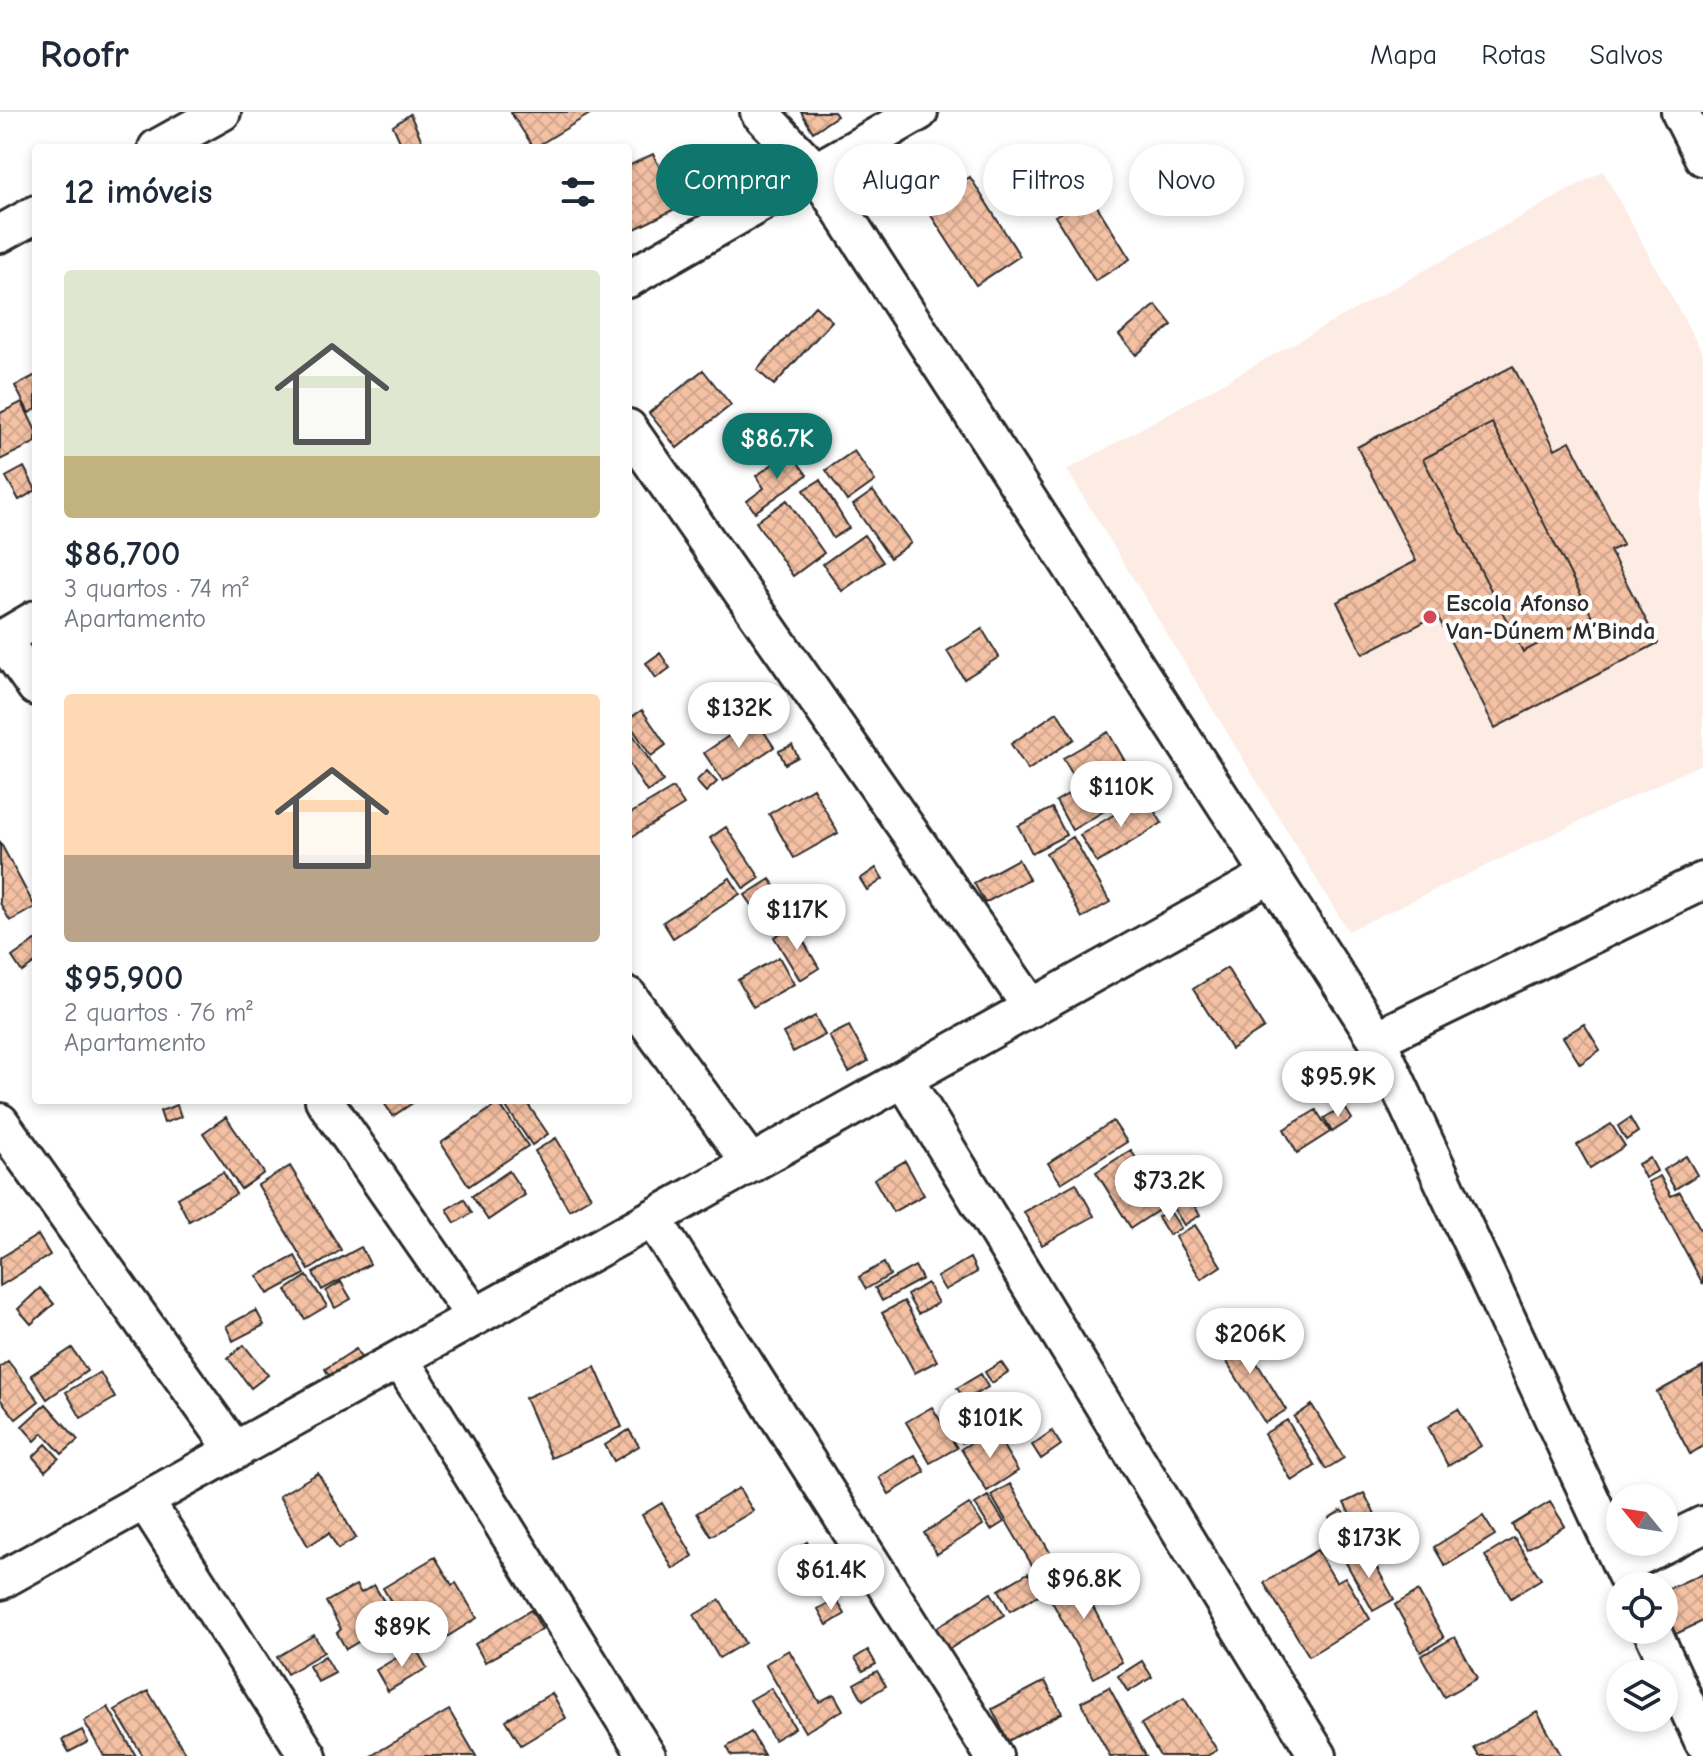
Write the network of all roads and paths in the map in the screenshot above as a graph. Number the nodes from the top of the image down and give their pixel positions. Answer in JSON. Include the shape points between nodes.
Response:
{"nodes":[{"id":1,"x":222,"y":112,"type":"edge"},
{"id":2,"x":759,"y":112,"type":"edge"},
{"id":3,"x":919,"y":112,"type":"edge"},
{"id":4,"x":1680,"y":112,"type":"edge"},
{"id":5,"x":164,"y":144,"type":"edge"},
{"id":6,"x":789,"y":144,"type":"edge"},
{"id":7,"x":1703,"y":157,"type":"edge"},
{"id":8,"x":818,"y":171,"type":"edge"},
{"id":9,"x":818,"y":175,"type":"edge"},
{"id":10,"x":32,"y":216,"type":"edge"},
{"id":11,"x":739,"y":216,"type":"edge"},
{"id":12,"x":0,"y":234,"type":"edge"},
{"id":13,"x":632,"y":277,"type":"edge"},
{"id":14,"x":632,"y":434,"type":"edge"},
{"id":15,"x":32,"y":621,"type":"edge"},
{"id":16,"x":1,"y":639,"type":"edge"},
{"id":17,"x":32,"y":682,"type":"edge"},
{"id":18,"x":1270,"y":875,"type":"junction"},
{"id":19,"x":1703,"y":881,"type":"edge"},
{"id":20,"x":632,"y":1001,"type":"edge"},
{"id":21,"x":1032,"y":1008,"type":"junction"},
{"id":22,"x":1377,"y":1039,"type":"junction"},
{"id":23,"x":904,"y":1079,"type":"junction"},
{"id":24,"x":327,"y":1104,"type":"edge"},
{"id":25,"x":0,"y":1122,"type":"edge"},
{"id":26,"x":751,"y":1164,"type":"junction"},
{"id":27,"x":653,"y":1219,"type":"junction"},
{"id":28,"x":475,"y":1317,"type":"junction"},
{"id":29,"x":400,"y":1359,"type":"junction"},
{"id":30,"x":235,"y":1451,"type":"junction"},
{"id":31,"x":145,"y":1501,"type":"junction"},
{"id":32,"x":1703,"y":1525,"type":"edge"},
{"id":33,"x":1625,"y":1572,"type":"edge"},
{"id":34,"x":1633,"y":1572,"type":"edge"},
{"id":35,"x":0,"y":1581,"type":"edge"},
{"id":36,"x":1658,"y":1644,"type":"edge"},
{"id":37,"x":1703,"y":1741,"type":"edge"},
{"id":38,"x":308,"y":1756,"type":"edge"},
{"id":39,"x":647,"y":1756,"type":"edge"},
{"id":40,"x":994,"y":1756,"type":"edge"},
{"id":41,"x":1318,"y":1756,"type":"edge"}],
"edges":[{"from":1,"to":5,"type":"street"},
{"from":2,"to":6,"type":"street"},
{"from":3,"to":8,"type":"street"},
{"from":4,"to":7,"type":"street"},
{"from":9,"to":18,"type":"street"},
{"from":10,"to":12,"type":"street"},
{"from":11,"to":13,"type":"street"},
{"from":14,"to":21,"type":"street"},
{"from":15,"to":16,"type":"street"},
{"from":16,"to":17,"type":"street"},
{"from":18,"to":21,"type":"street"},
{"from":18,"to":22,"type":"street"},
{"from":19,"to":22,"type":"street"},
{"from":20,"to":26,"type":"street"},
{"from":21,"to":23,"type":"street"},
{"from":22,"to":33,"type":"street"},
{"from":23,"to":26,"type":"street"},
{"from":23,"to":41,"type":"street"},
{"from":24,"to":28,"type":"street"},
{"from":25,"to":30,"type":"street"},
{"from":26,"to":27,"type":"street"},
{"from":27,"to":28,"type":"street"},
{"from":27,"to":40,"type":"street"},
{"from":28,"to":29,"type":"street"},
{"from":29,"to":30,"type":"street"},
{"from":29,"to":39,"type":"street"},
{"from":30,"to":31,"type":"street"},
{"from":31,"to":35,"type":"street"},
{"from":31,"to":38,"type":"street"},
{"from":32,"to":34,"type":"street"},
{"from":36,"to":37,"type":"street"}]}
